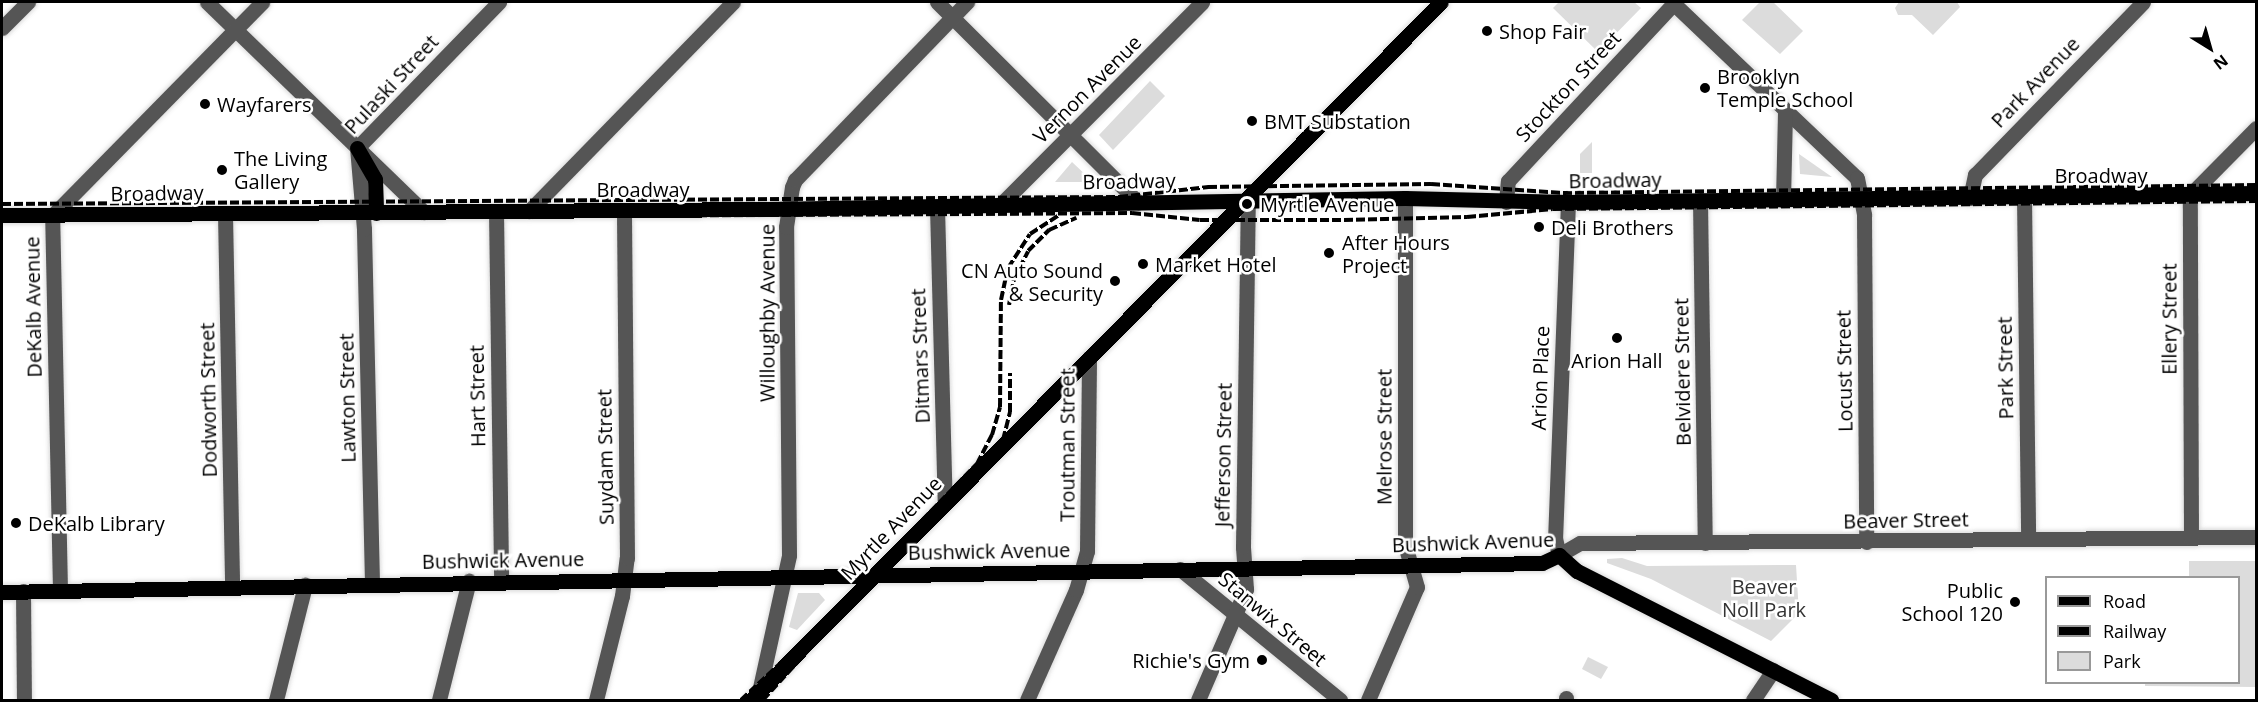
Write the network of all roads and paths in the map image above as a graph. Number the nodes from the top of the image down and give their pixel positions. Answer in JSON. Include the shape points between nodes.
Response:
{"nodes":[{"id":1,"x":28,"y":2,"type":"edge"},
{"id":2,"x":207,"y":2,"type":"edge"},
{"id":3,"x":262,"y":2,"type":"edge"},
{"id":4,"x":499,"y":2,"type":"edge"},
{"id":5,"x":733,"y":2,"type":"edge"},
{"id":6,"x":937,"y":2,"type":"edge"},
{"id":7,"x":967,"y":2,"type":"edge"},
{"id":8,"x":1202,"y":2,"type":"edge"},
{"id":9,"x":1441,"y":2,"type":"edge"},
{"id":10,"x":1673,"y":2,"type":"edge"},
{"id":11,"x":2143,"y":2,"type":"edge"},
{"id":12,"x":952,"y":16,"type":"junction"},
{"id":13,"x":2,"y":28,"type":"edge"},
{"id":14,"x":236,"y":29,"type":"junction"},
{"id":15,"x":1785,"y":110,"type":"junction"},
{"id":16,"x":2256,"y":128,"type":"edge"},
{"id":17,"x":1072,"y":134,"type":"junction"},
{"id":18,"x":357,"y":148,"type":"junction"},
{"id":19,"x":2256,"y":193,"type":"edge"},
{"id":20,"x":2190,"y":195,"type":"junction"},
{"id":21,"x":2024,"y":197,"type":"junction"},
{"id":22,"x":1405,"y":198,"type":"junction"},
{"id":23,"x":1970,"y":198,"type":"junction"},
{"id":24,"x":1248,"y":200,"type":"junction"},
{"id":25,"x":1700,"y":200,"type":"junction"},
{"id":26,"x":1783,"y":200,"type":"junction"},
{"id":27,"x":1861,"y":200,"type":"junction"},
{"id":28,"x":1138,"y":202,"type":"junction"},
{"id":29,"x":1506,"y":202,"type":"junction"},
{"id":30,"x":1568,"y":202,"type":"junction"},
{"id":31,"x":1001,"y":204,"type":"junction"},
{"id":32,"x":937,"y":207,"type":"junction"},
{"id":33,"x":789,"y":208,"type":"junction"},
{"id":34,"x":624,"y":210,"type":"junction"},
{"id":35,"x":496,"y":211,"type":"junction"},
{"id":36,"x":529,"y":211,"type":"junction"},
{"id":37,"x":424,"y":212,"type":"junction"},
{"id":38,"x":369,"y":213,"type":"junction"},
{"id":39,"x":225,"y":214,"type":"junction"},
{"id":40,"x":2,"y":215,"type":"edge"},
{"id":41,"x":52,"y":216,"type":"junction"},
{"id":42,"x":1089,"y":358,"type":"junction"},
{"id":43,"x":945,"y":503,"type":"junction"},
{"id":44,"x":2256,"y":537,"type":"edge"},
{"id":45,"x":2028,"y":538,"type":"junction"},
{"id":46,"x":2191,"y":538,"type":"junction"},
{"id":47,"x":1866,"y":542,"type":"junction"},
{"id":48,"x":1705,"y":543,"type":"junction"},
{"id":49,"x":1559,"y":555,"type":"junction"},
{"id":50,"x":1411,"y":566,"type":"junction"},
{"id":51,"x":1245,"y":568,"type":"junction"},
{"id":52,"x":1180,"y":569,"type":"junction"},
{"id":53,"x":1082,"y":571,"type":"junction"},
{"id":54,"x":876,"y":574,"type":"junction"},
{"id":55,"x":786,"y":575,"type":"junction"},
{"id":56,"x":624,"y":578,"type":"junction"},
{"id":57,"x":501,"y":580,"type":"junction"},
{"id":58,"x":469,"y":581,"type":"junction"},
{"id":59,"x":372,"y":583,"type":"junction"},
{"id":60,"x":305,"y":585,"type":"junction"},
{"id":61,"x":232,"y":586,"type":"junction"},
{"id":62,"x":60,"y":590,"type":"junction"},
{"id":63,"x":23,"y":591,"type":"junction"},
{"id":64,"x":2,"y":592,"type":"edge"},
{"id":65,"x":1236,"y":615,"type":"junction"},
{"id":66,"x":1773,"y":670,"type":"junction"},
{"id":67,"x":755,"y":696,"type":"edge"},
{"id":68,"x":24,"y":700,"type":"edge"},
{"id":69,"x":276,"y":700,"type":"edge"},
{"id":70,"x":439,"y":700,"type":"edge"},
{"id":71,"x":596,"y":700,"type":"edge"},
{"id":72,"x":1027,"y":700,"type":"edge"},
{"id":73,"x":1198,"y":700,"type":"edge"},
{"id":74,"x":1340,"y":700,"type":"edge"},
{"id":75,"x":1368,"y":700,"type":"edge"},
{"id":76,"x":1753,"y":700,"type":"edge"},
{"id":77,"x":1831,"y":700,"type":"edge"}],
"edges":[{"from":1,"to":13,"type":"street"},
{"from":2,"to":14,"type":"street"},
{"from":3,"to":14,"type":"street","name":"DeKalb Avenue"},
{"from":4,"to":18,"type":"street","name":"Pulaski Street"},
{"from":5,"to":36,"type":"street"},
{"from":6,"to":12,"type":"street"},
{"from":7,"to":12,"type":"street","name":"Willoughby Avenue"},
{"from":8,"to":17,"type":"street","name":"Vernon Avenue"},
{"from":9,"to":24,"type":"main road","name":"Myrtle Avenue"},
{"from":10,"to":15,"type":"street","name":"Locust Street"},
{"from":10,"to":29,"type":"street","name":"Stockton Street","via":[[1508,181]]},
{"from":11,"to":23,"type":"street","name":"Park Avenue","via":[[1975,175]]},
{"from":12,"to":17,"type":"street"},
{"from":12,"to":33,"type":"street","name":"Willoughby Avenue","via":[[795,180]]},
{"from":14,"to":18,"type":"street"},
{"from":14,"to":41,"type":"street","name":"DeKalb Avenue"},
{"from":15,"to":26,"type":"street"},
{"from":15,"to":27,"type":"street","name":"Locust Street","via":[[1857,178]]},
{"from":16,"to":20,"type":"street"},
{"from":17,"to":28,"type":"street"},
{"from":17,"to":31,"type":"street","name":"Vernon Avenue"},
{"from":18,"to":37,"type":"street"},
{"from":18,"to":38,"type":"main road","via":[[375,179]]},
{"from":19,"to":20,"type":"main road","name":"Broadway"},
{"from":20,"to":21,"type":"main road","name":"Broadway"},
{"from":20,"to":46,"type":"street","name":"Ellery Street"},
{"from":21,"to":23,"type":"main road","name":"Broadway"},
{"from":21,"to":45,"type":"street","name":"Park Street"},
{"from":22,"to":24,"type":"main road","name":"Broadway"},
{"from":22,"to":29,"type":"main road","name":"Broadway"},
{"from":22,"to":50,"type":"street","name":"Melrose Street","via":[[1405,545]]},
{"from":23,"to":27,"type":"main road","name":"Broadway"},
{"from":24,"to":28,"type":"main road","name":"Broadway"},
{"from":24,"to":42,"type":"main road","name":"Myrtle Avenue"},
{"from":24,"to":51,"type":"street","name":"Jefferson Street"},
{"from":25,"to":26,"type":"main road","name":"Broadway"},
{"from":25,"to":30,"type":"main road","name":"Broadway"},
{"from":25,"to":48,"type":"street","name":"Belvidere Street"},
{"from":26,"to":27,"type":"main road","name":"Broadway"},
{"from":27,"to":47,"type":"street","name":"Locust Street"},
{"from":28,"to":31,"type":"main road","name":"Broadway"},
{"from":29,"to":30,"type":"main road","name":"Broadway"},
{"from":30,"to":49,"type":"street","name":"Arion Place","via":[[1555,538]]},
{"from":31,"to":32,"type":"main road","name":"Broadway"},
{"from":32,"to":33,"type":"main road","name":"Broadway"},
{"from":32,"to":43,"type":"street","name":"Ditmars Street"},
{"from":33,"to":34,"type":"main road","name":"Broadway"},
{"from":33,"to":55,"type":"street","name":"Willoughby Avenue"},
{"from":34,"to":36,"type":"main road","name":"Broadway"},
{"from":34,"to":56,"type":"street","name":"Suydam Street"},
{"from":35,"to":36,"type":"main road","name":"Broadway"},
{"from":35,"to":37,"type":"main road","name":"Broadway"},
{"from":35,"to":57,"type":"street","name":"Hart Street"},
{"from":37,"to":38,"type":"main road","name":"Broadway"},
{"from":38,"to":39,"type":"main road","name":"Broadway"},
{"from":38,"to":59,"type":"street","name":"Lawton Street"},
{"from":39,"to":41,"type":"main road","name":"Broadway"},
{"from":39,"to":61,"type":"street","name":"Dodworth Street"},
{"from":40,"to":41,"type":"main road","name":"Broadway"},
{"from":41,"to":62,"type":"street","name":"DeKalb Avenue"},
{"from":42,"to":43,"type":"main road","name":"Myrtle Avenue"},
{"from":42,"to":53,"type":"street","name":"Troutman Street","via":[[1088,551]]},
{"from":43,"to":54,"type":"main road","name":"Myrtle Avenue"},
{"from":44,"to":46,"type":"street","name":"Beaver Street"},
{"from":45,"to":46,"type":"street","name":"Beaver Street"},
{"from":45,"to":47,"type":"street","name":"Beaver Street"},
{"from":47,"to":48,"type":"street","name":"Beaver Street"},
{"from":48,"to":49,"type":"street","name":"Beaver Street","via":[[1580,543]]},
{"from":49,"to":50,"type":"main road","name":"Bushwick Avenue","via":[[1542,563]]},
{"from":49,"to":66,"type":"main road","name":"Bushwick Avenue","via":[[1577,571]]},
{"from":50,"to":51,"type":"main road","name":"Bushwick Avenue"},
{"from":50,"to":75,"type":"street","name":"Melrose Street","via":[[1417,587]]},
{"from":51,"to":52,"type":"main road","name":"Bushwick Avenue"},
{"from":51,"to":65,"type":"street","name":"Jefferson Street","via":[[1246,589]]},
{"from":52,"to":53,"type":"main road","name":"Bushwick Avenue"},
{"from":52,"to":65,"type":"street","name":"Stanwix Street"},
{"from":53,"to":54,"type":"main road","name":"Bushwick Avenue"},
{"from":53,"to":72,"type":"street","name":"Troutman Street"},
{"from":54,"to":55,"type":"main road","name":"Bushwick Avenue"},
{"from":54,"to":67,"type":"main road","name":"Myrtle Avenue"},
{"from":55,"to":56,"type":"main road","name":"Bushwick Avenue"},
{"from":55,"to":67,"type":"street","name":"Willoughby Avenue"},
{"from":56,"to":57,"type":"main road","name":"Bushwick Avenue"},
{"from":56,"to":71,"type":"street","name":"Suydam Street"},
{"from":57,"to":58,"type":"main road","name":"Bushwick Avenue"},
{"from":58,"to":59,"type":"main road","name":"Bushwick Avenue"},
{"from":58,"to":70,"type":"street"},
{"from":59,"to":60,"type":"main road","name":"Bushwick Avenue"},
{"from":60,"to":61,"type":"main road","name":"Bushwick Avenue"},
{"from":60,"to":69,"type":"street"},
{"from":61,"to":62,"type":"main road","name":"Bushwick Avenue"},
{"from":62,"to":63,"type":"main road","name":"Bushwick Avenue"},
{"from":63,"to":64,"type":"main road","name":"Bushwick Avenue"},
{"from":63,"to":68,"type":"street"},
{"from":65,"to":73,"type":"street","name":"Jefferson Street"},
{"from":65,"to":74,"type":"street","name":"Stanwix Street"},
{"from":66,"to":76,"type":"street"},
{"from":66,"to":77,"type":"main road","name":"Bushwick Avenue"}]}
